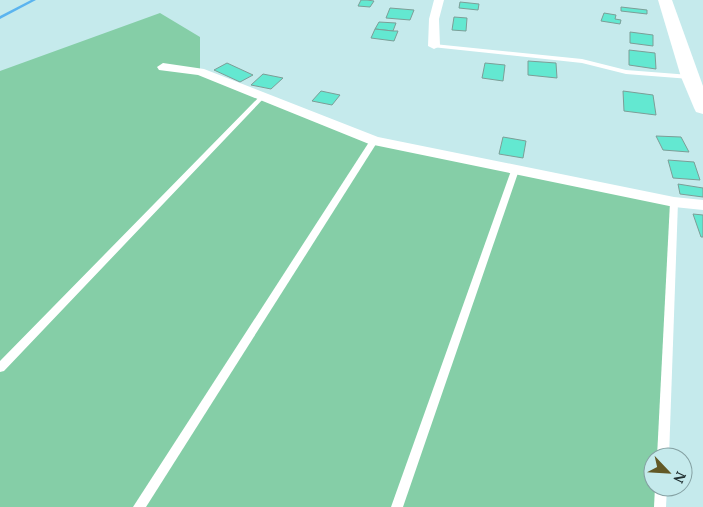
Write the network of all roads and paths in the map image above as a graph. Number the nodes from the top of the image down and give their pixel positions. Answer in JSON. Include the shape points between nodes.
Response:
{"nodes":[{"id":1,"x":439,"y":0,"type":"edge"},
{"id":2,"x":665,"y":0,"type":"edge"},
{"id":3,"x":434,"y":46,"type":"joint"},
{"id":4,"x":163,"y":67,"type":"dead end"},
{"id":5,"x":690,"y":77,"type":"junction"},
{"id":6,"x":263,"y":96,"type":"junction"},
{"id":7,"x":703,"y":108,"type":"edge"},
{"id":8,"x":374,"y":141,"type":"junction"},
{"id":9,"x":515,"y":170,"type":"junction"},
{"id":10,"x":674,"y":202,"type":"junction"},
{"id":11,"x":703,"y":205,"type":"edge"},
{"id":12,"x":0,"y":368,"type":"edge"},
{"id":13,"x":663,"y":447,"type":"edge"},
{"id":14,"x":139,"y":507,"type":"edge"},
{"id":15,"x":397,"y":507,"type":"edge"}],
"edges":[{"from":1,"to":3,"type":"street","via":[[434,19]]},
{"from":2,"to":5,"type":"street"},
{"from":3,"to":5,"type":"lane","via":[[587,62],[626,72]]},
{"from":4,"to":6,"type":"street","via":[[200,72]]},
{"from":5,"to":7,"type":"street"},
{"from":6,"to":8,"type":"street"},
{"from":6,"to":12,"type":"lane"},
{"from":8,"to":9,"type":"street"},
{"from":8,"to":14,"type":"lane"},
{"from":9,"to":10,"type":"street"},
{"from":9,"to":15,"type":"lane"},
{"from":10,"to":11,"type":"street"},
{"from":10,"to":13,"type":"lane"}]}
